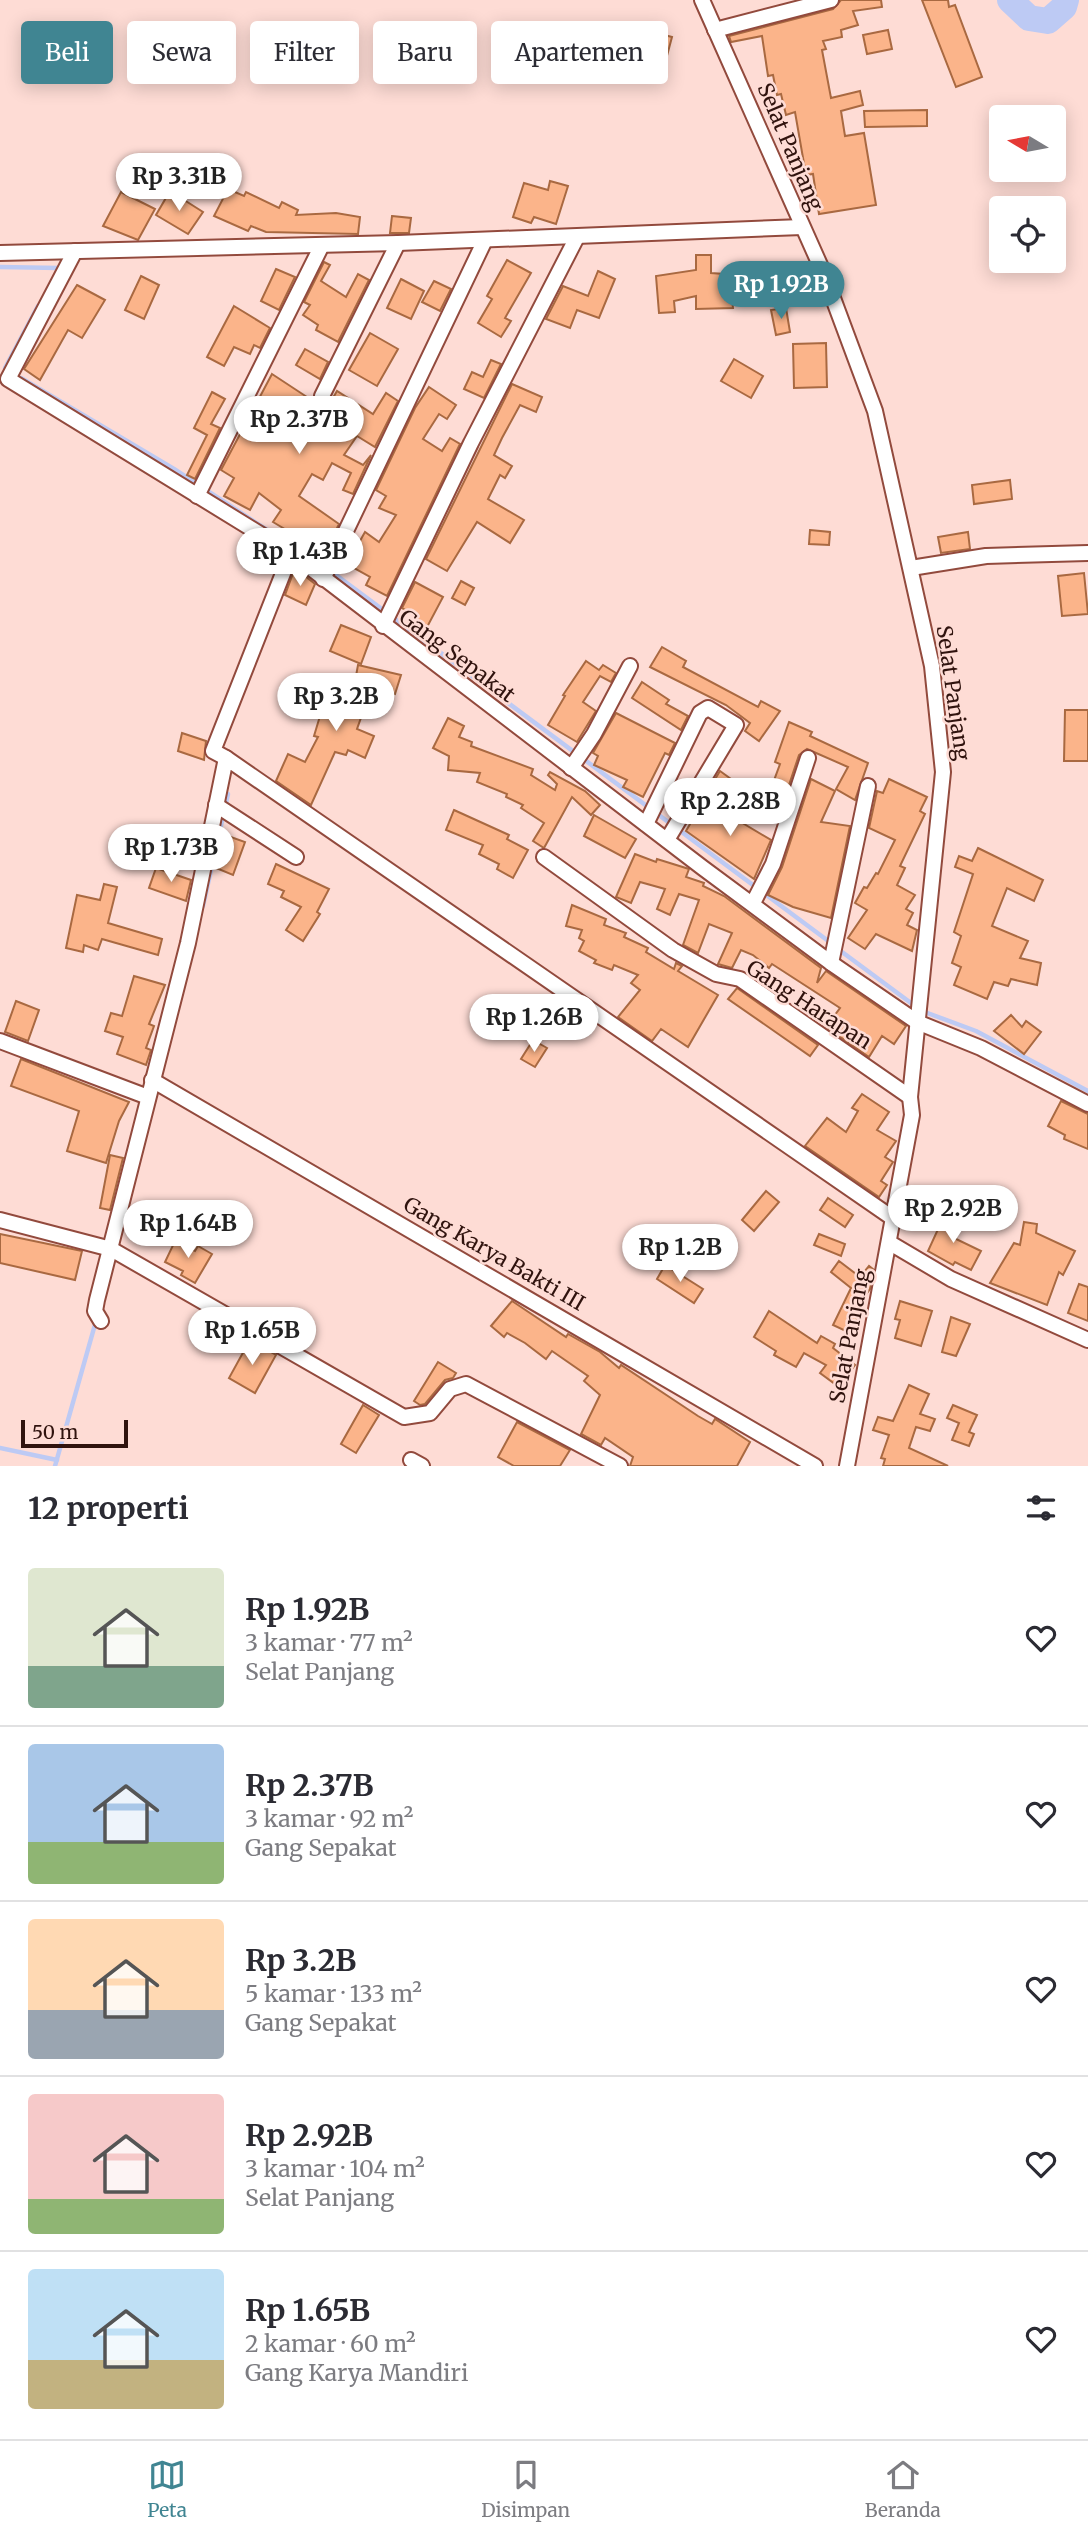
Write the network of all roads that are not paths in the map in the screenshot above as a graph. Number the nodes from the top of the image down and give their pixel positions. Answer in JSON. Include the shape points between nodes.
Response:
{"nodes":[{"id":1,"x":702,"y":0,"type":"edge"},
{"id":2,"x":831,"y":0,"type":"edge"},
{"id":3,"x":715,"y":30,"type":"junction"},
{"id":4,"x":802,"y":227,"type":"junction"},
{"id":5,"x":577,"y":237,"type":"junction"},
{"id":6,"x":485,"y":240,"type":"junction"},
{"id":7,"x":398,"y":243,"type":"junction"},
{"id":8,"x":322,"y":245,"type":"junction"},
{"id":9,"x":75,"y":251,"type":"junction"},
{"id":10,"x":0,"y":253,"type":"edge"},
{"id":11,"x":322,"y":396,"type":"dead end"},
{"id":12,"x":200,"y":490,"type":"junction"},
{"id":13,"x":291,"y":553,"type":"junction"},
{"id":14,"x":1088,"y":553,"type":"edge"},
{"id":15,"x":911,"y":568,"type":"junction"},
{"id":16,"x":326,"y":574,"type":"junction"},
{"id":17,"x":384,"y":623,"type":"junction"},
{"id":18,"x":629,"y":666,"type":"dead end"},
{"id":19,"x":226,"y":758,"type":"junction"},
{"id":20,"x":808,"y":758,"type":"dead end"},
{"id":21,"x":577,"y":760,"type":"junction"},
{"id":22,"x":868,"y":786,"type":"dead end"},
{"id":23,"x":216,"y":805,"type":"junction"},
{"id":24,"x":650,"y":816,"type":"junction"},
{"id":25,"x":673,"y":831,"type":"junction"},
{"id":26,"x":296,"y":857,"type":"dead end"},
{"id":27,"x":544,"y":857,"type":"dead end"},
{"id":28,"x":758,"y":896,"type":"junction"},
{"id":29,"x":833,"y":952,"type":"junction"},
{"id":30,"x":918,"y":1020,"type":"junction"},
{"id":31,"x":0,"y":1041,"type":"edge"},
{"id":32,"x":157,"y":1083,"type":"junction"},
{"id":33,"x":148,"y":1097,"type":"junction"},
{"id":34,"x":910,"y":1097,"type":"junction"},
{"id":35,"x":1088,"y":1104,"type":"edge"},
{"id":36,"x":894,"y":1219,"type":"junction"},
{"id":37,"x":0,"y":1220,"type":"edge"},
{"id":38,"x":890,"y":1244,"type":"junction"},
{"id":39,"x":111,"y":1249,"type":"junction"},
{"id":40,"x":101,"y":1321,"type":"dead end"},
{"id":41,"x":1088,"y":1340,"type":"edge"},
{"id":42,"x":620,"y":1466,"type":"edge"},
{"id":43,"x":815,"y":1466,"type":"edge"},
{"id":44,"x":847,"y":1466,"type":"edge"}],
"edges":[{"from":1,"to":3,"type":"street","name":"Selat Panjang"},
{"from":2,"to":3,"type":"street"},
{"from":3,"to":4,"type":"street","name":"Selat Panjang"},
{"from":4,"to":5,"type":"street"},
{"from":4,"to":15,"type":"street","name":"Selat Panjang","via":[[875,411]]},
{"from":5,"to":6,"type":"street"},
{"from":5,"to":17,"type":"street"},
{"from":6,"to":7,"type":"street"},
{"from":6,"to":16,"type":"street"},
{"from":7,"to":8,"type":"street"},
{"from":7,"to":11,"type":"street"},
{"from":8,"to":9,"type":"street"},
{"from":8,"to":12,"type":"street"},
{"from":9,"to":10,"type":"street"},
{"from":9,"to":12,"type":"street","name":"Gang Sepakat","via":[[8,379]]},
{"from":12,"to":13,"type":"street","name":"Gang Sepakat"},
{"from":13,"to":16,"type":"street","name":"Gang Sepakat"},
{"from":13,"to":19,"type":"street","via":[[213,751]]},
{"from":14,"to":15,"type":"street","via":[[996,555]]},
{"from":15,"to":30,"type":"street","name":"Selat Panjang","via":[[932,666],[943,772]]},
{"from":16,"to":17,"type":"street","name":"Gang Sepakat"},
{"from":17,"to":21,"type":"street","name":"Gang Sepakat"},
{"from":18,"to":21,"type":"street"},
{"from":19,"to":23,"type":"street"},
{"from":19,"to":36,"type":"street"},
{"from":20,"to":28,"type":"street"},
{"from":21,"to":24,"type":"street","name":"Gang Sepakat"},
{"from":22,"to":29,"type":"street"},
{"from":23,"to":26,"type":"street"},
{"from":23,"to":32,"type":"street"},
{"from":24,"to":25,"type":"street","name":"Gang Sepakat"},
{"from":24,"to":25,"type":"street","via":[[700,713],[708,708],[736,724]]},
{"from":25,"to":28,"type":"street","name":"Gang Sepakat"},
{"from":27,"to":34,"type":"street","name":"Gang Harapan","via":[[667,946],[716,974],[740,979]]},
{"from":28,"to":29,"type":"street","name":"Gang Sepakat"},
{"from":29,"to":30,"type":"street","name":"Gang Sepakat"},
{"from":30,"to":34,"type":"street","name":"Selat Panjang"},
{"from":30,"to":35,"type":"street","name":"Gang Sepakat"},
{"from":31,"to":33,"type":"street"},
{"from":32,"to":33,"type":"street"},
{"from":32,"to":43,"type":"street","name":"Gang Karya Bakti III"},
{"from":33,"to":39,"type":"street"},
{"from":34,"to":36,"type":"street","name":"Selat Panjang","via":[[912,1115]]},
{"from":36,"to":38,"type":"street","name":"Selat Panjang"},
{"from":37,"to":39,"type":"street"},
{"from":38,"to":41,"type":"street","via":[[951,1279]]},
{"from":38,"to":44,"type":"street","name":"Selat Panjang"},
{"from":39,"to":40,"type":"street","via":[[95,1306]]},
{"from":39,"to":42,"type":"street","via":[[404,1417],[429,1413],[450,1389],[466,1384]]}]}
